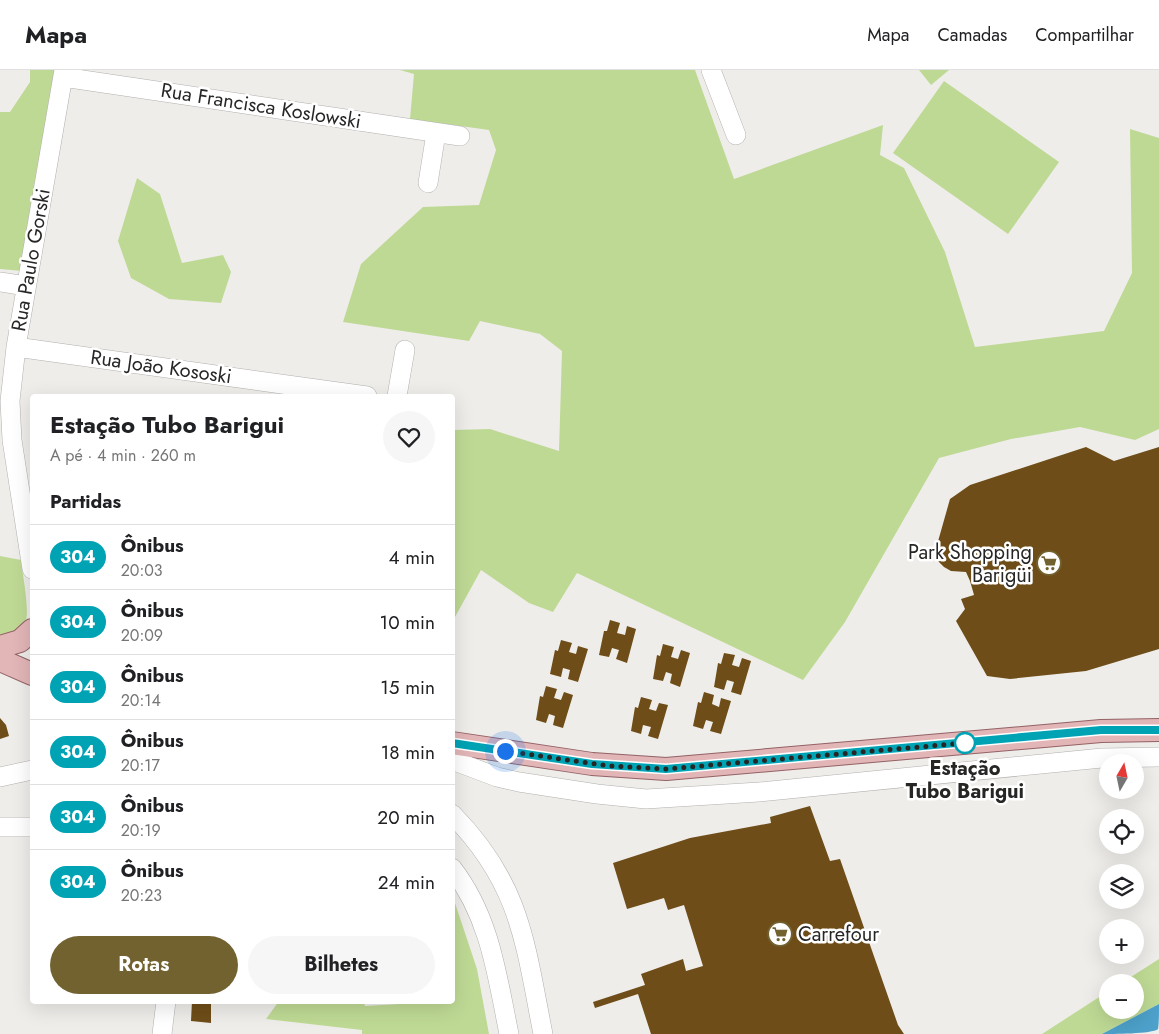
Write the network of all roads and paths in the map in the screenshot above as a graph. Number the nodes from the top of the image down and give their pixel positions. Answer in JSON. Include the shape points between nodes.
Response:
{"nodes":[{"id":1,"x":711,"y":70,"type":"edge"},
{"id":2,"x":63,"y":73,"type":"edge"},
{"id":3,"x":436,"y":133,"type":"junction"},
{"id":4,"x":736,"y":135,"type":"dead end"},
{"id":5,"x":460,"y":136,"type":"dead end"},
{"id":6,"x":428,"y":183,"type":"dead end"},
{"id":7,"x":0,"y":282,"type":"edge"},
{"id":8,"x":26,"y":286,"type":"junction"},
{"id":9,"x":16,"y":347,"type":"junction"},
{"id":10,"x":405,"y":350,"type":"dead end"},
{"id":11,"x":353,"y":394,"type":"edge"},
{"id":12,"x":397,"y":394,"type":"edge"},
{"id":13,"x":26,"y":487,"type":"edge"},
{"id":14,"x":30,"y":542,"type":"edge"},
{"id":15,"x":30,"y":632,"type":"edge"},
{"id":16,"x":0,"y":647,"type":"edge"},
{"id":17,"x":0,"y":660,"type":"edge"},
{"id":18,"x":30,"y":673,"type":"edge"},
{"id":19,"x":1159,"y":730,"type":"edge"},
{"id":20,"x":455,"y":743,"type":"edge"},
{"id":21,"x":1159,"y":757,"type":"edge"},
{"id":22,"x":455,"y":761,"type":"edge"},
{"id":23,"x":30,"y":770,"type":"edge"},
{"id":24,"x":0,"y":777,"type":"edge"},
{"id":25,"x":455,"y":817,"type":"edge"},
{"id":26,"x":0,"y":827,"type":"edge"},
{"id":27,"x":30,"y":827,"type":"edge"},
{"id":28,"x":455,"y":872,"type":"edge"},
{"id":29,"x":166,"y":1004,"type":"edge"},
{"id":30,"x":162,"y":1034,"type":"edge"},
{"id":31,"x":509,"y":1034,"type":"edge"},
{"id":32,"x":543,"y":1034,"type":"edge"}],
"edges":[{"from":1,"to":4,"type":"street"},
{"from":2,"to":3,"type":"street","name":"Rua Francisca Koslowski"},
{"from":2,"to":8,"type":"street","name":"Rua Paulo Gorski"},
{"from":3,"to":5,"type":"street","name":"Rua Francisca Koslowski"},
{"from":3,"to":6,"type":"street"},
{"from":7,"to":8,"type":"street"},
{"from":8,"to":9,"type":"street","name":"Rua Paulo Gorski"},
{"from":9,"to":11,"type":"street","name":"Rua João Kososki"},
{"from":9,"to":13,"type":"street","name":"Rua Paulo Gorski","via":[[10,420]]},
{"from":10,"to":12,"type":"street"},
{"from":13,"to":14,"type":"street","name":"Rua Paulo Gorski"},
{"from":15,"to":16,"type":"main road","via":[[15,643]]},
{"from":17,"to":18,"type":"main road"},
{"from":19,"to":20,"type":"main road","via":[[1101,730],[666,769],[601,766]]},
{"from":21,"to":22,"type":"street","via":[[1102,758],[759,792],[655,799],[618,797],[519,782]]},
{"from":23,"to":24,"type":"street"},
{"from":25,"to":32,"type":"street","via":[[481,846],[508,889],[523,937]]},
{"from":26,"to":27,"type":"street"},
{"from":28,"to":31,"type":"street","via":[[475,901],[487,929]]},
{"from":29,"to":30,"type":"street"}]}
